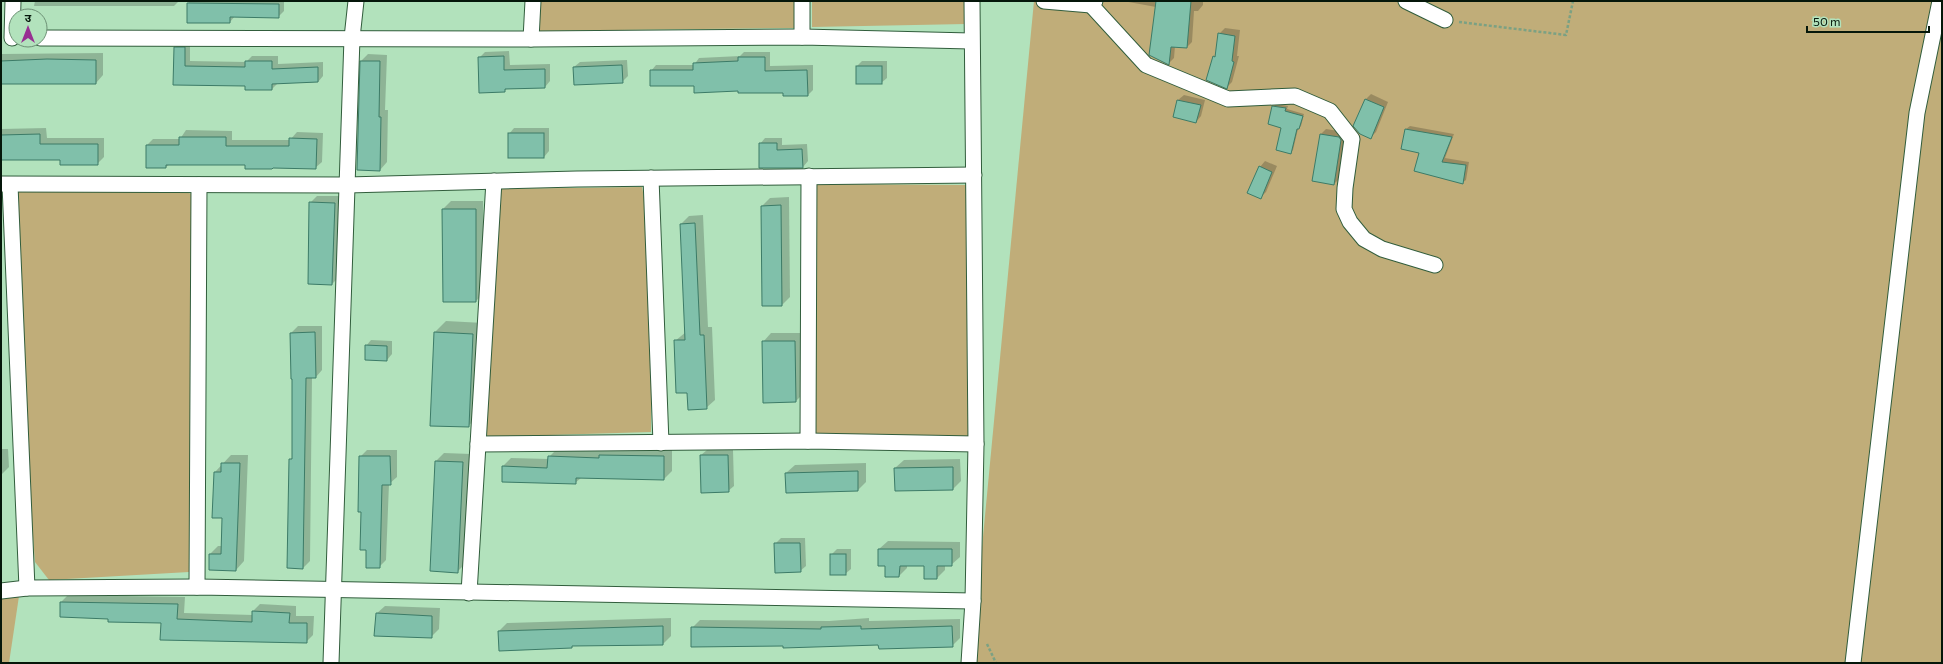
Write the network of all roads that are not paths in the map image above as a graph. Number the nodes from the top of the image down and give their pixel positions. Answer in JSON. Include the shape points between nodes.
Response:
{"nodes":[{"id":1,"x":356,"y":1,"type":"edge"},
{"id":2,"x":533,"y":1,"type":"edge"},
{"id":3,"x":802,"y":1,"type":"edge"},
{"id":4,"x":972,"y":1,"type":"edge"},
{"id":5,"x":1044,"y":1,"type":"edge"},
{"id":6,"x":1406,"y":1,"type":"edge"},
{"id":7,"x":1940,"y":1,"type":"edge"},
{"id":8,"x":1093,"y":3,"type":"edge"},
{"id":9,"x":1445,"y":20,"type":"road end"},
{"id":10,"x":802,"y":37,"type":"junction"},
{"id":11,"x":48,"y":38,"type":"edge"},
{"id":12,"x":352,"y":38,"type":"junction"},
{"id":13,"x":531,"y":39,"type":"junction"},
{"id":14,"x":971,"y":41,"type":"junction"},
{"id":15,"x":974,"y":175,"type":"junction"},
{"id":16,"x":809,"y":176,"type":"junction"},
{"id":17,"x":651,"y":178,"type":"junction"},
{"id":18,"x":494,"y":181,"type":"junction"},
{"id":19,"x":5,"y":184,"type":"edge"},
{"id":20,"x":199,"y":184,"type":"junction"},
{"id":21,"x":347,"y":184,"type":"junction"},
{"id":22,"x":1435,"y":265,"type":"dead end"},
{"id":23,"x":808,"y":441,"type":"junction"},
{"id":24,"x":661,"y":443,"type":"junction"},
{"id":25,"x":478,"y":444,"type":"junction"},
{"id":26,"x":976,"y":444,"type":"junction"},
{"id":27,"x":197,"y":587,"type":"junction"},
{"id":28,"x":27,"y":588,"type":"junction"},
{"id":29,"x":334,"y":590,"type":"junction"},
{"id":30,"x":1,"y":591,"type":"edge"},
{"id":31,"x":469,"y":593,"type":"junction"},
{"id":32,"x":973,"y":601,"type":"junction"},
{"id":33,"x":331,"y":663,"type":"edge"},
{"id":34,"x":969,"y":663,"type":"edge"},
{"id":35,"x":1853,"y":663,"type":"edge"}],
"edges":[{"from":1,"to":12,"type":"street"},
{"from":2,"to":13,"type":"street"},
{"from":3,"to":10,"type":"street"},
{"from":4,"to":14,"type":"street"},
{"from":5,"to":8,"type":"street"},
{"from":6,"to":9,"type":"street"},
{"from":7,"to":35,"type":"street","via":[[1916,113]]},
{"from":8,"to":22,"type":"street","via":[[1146,65],[1228,99],[1295,96],[1330,111],[1352,139],[1344,209],[1350,222],[1364,240],[1382,249]]},
{"from":10,"to":13,"type":"street"},
{"from":10,"to":14,"type":"street"},
{"from":11,"to":12,"type":"street"},
{"from":12,"to":13,"type":"street"},
{"from":12,"to":21,"type":"street"},
{"from":14,"to":15,"type":"street"},
{"from":15,"to":16,"type":"street"},
{"from":15,"to":26,"type":"street"},
{"from":16,"to":17,"type":"street"},
{"from":16,"to":23,"type":"street"},
{"from":17,"to":18,"type":"street"},
{"from":17,"to":24,"type":"street"},
{"from":18,"to":21,"type":"street"},
{"from":18,"to":25,"type":"street"},
{"from":19,"to":20,"type":"street"},
{"from":19,"to":28,"type":"street"},
{"from":20,"to":21,"type":"street"},
{"from":20,"to":27,"type":"street"},
{"from":21,"to":29,"type":"street"},
{"from":23,"to":24,"type":"street"},
{"from":23,"to":26,"type":"street"},
{"from":24,"to":25,"type":"street"},
{"from":25,"to":31,"type":"street"},
{"from":26,"to":32,"type":"street"},
{"from":27,"to":28,"type":"street"},
{"from":27,"to":29,"type":"street"},
{"from":28,"to":30,"type":"street"},
{"from":29,"to":31,"type":"street"},
{"from":29,"to":33,"type":"street"},
{"from":31,"to":32,"type":"street"},
{"from":32,"to":34,"type":"street"}]}
